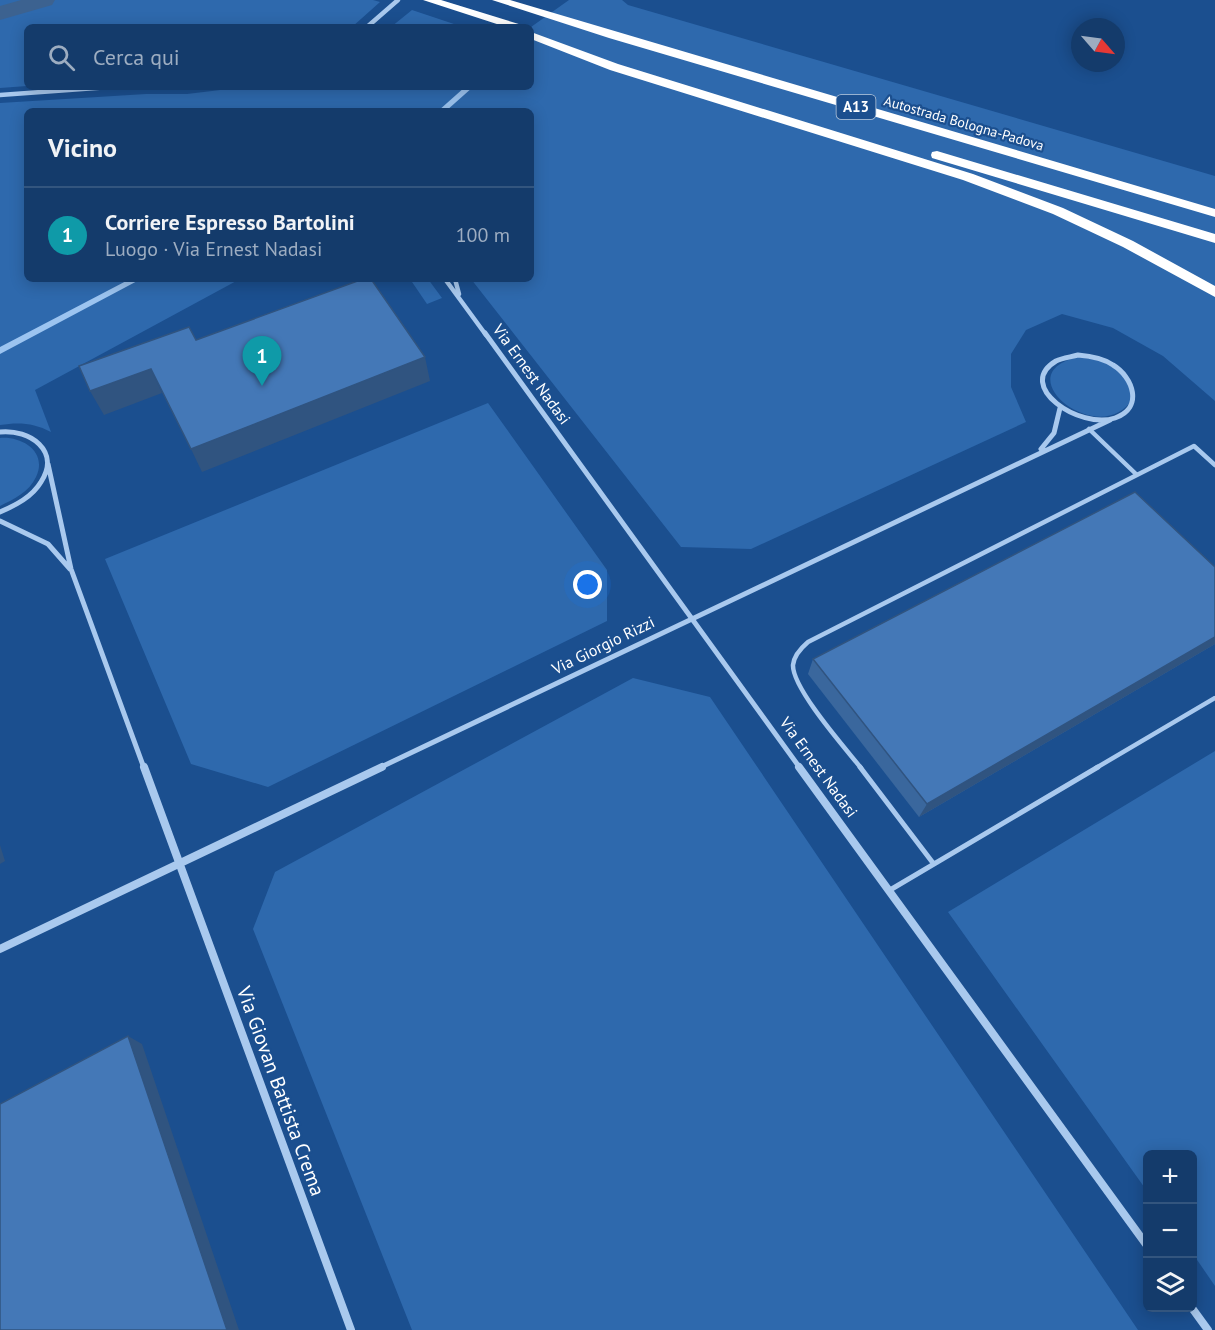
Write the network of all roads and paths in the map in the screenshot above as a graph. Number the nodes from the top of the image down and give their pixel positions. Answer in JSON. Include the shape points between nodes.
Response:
{"nodes":[{"id":1,"x":399,"y":0,"type":"edge"},
{"id":2,"x":429,"y":0,"type":"edge"},
{"id":3,"x":498,"y":0,"type":"edge"},
{"id":4,"x":483,"y":16,"type":"junction"},
{"id":5,"x":371,"y":24,"type":"edge"},
{"id":6,"x":503,"y":24,"type":"edge"},
{"id":7,"x":508,"y":24,"type":"edge"},
{"id":8,"x":534,"y":34,"type":"edge"},
{"id":9,"x":534,"y":34,"type":"edge"},
{"id":10,"x":69,"y":90,"type":"edge"},
{"id":11,"x":0,"y":95,"type":"edge"},
{"id":12,"x":833,"y":100,"type":"junction"},
{"id":13,"x":1215,"y":203,"type":"edge"},
{"id":14,"x":1215,"y":213,"type":"edge"},
{"id":15,"x":1215,"y":239,"type":"edge"},
{"id":16,"x":447,"y":282,"type":"edge"},
{"id":17,"x":455,"y":282,"type":"edge"},
{"id":18,"x":1215,"y":292,"type":"edge"},
{"id":19,"x":464,"y":306,"type":"junction"},
{"id":20,"x":1060,"y":408,"type":"junction"},
{"id":21,"x":1110,"y":420,"type":"junction"},
{"id":22,"x":1089,"y":429,"type":"junction"},
{"id":23,"x":0,"y":432,"type":"edge"},
{"id":24,"x":1039,"y":452,"type":"junction"},
{"id":25,"x":48,"y":464,"type":"junction"},
{"id":26,"x":1215,"y":465,"type":"edge"},
{"id":27,"x":1137,"y":475,"type":"junction"},
{"id":28,"x":0,"y":512,"type":"edge"},
{"id":29,"x":0,"y":520,"type":"edge"},
{"id":30,"x":71,"y":569,"type":"junction"},
{"id":31,"x":693,"y":617,"type":"junction"},
{"id":32,"x":1215,"y":698,"type":"edge"},
{"id":33,"x":179,"y":863,"type":"junction"},
{"id":34,"x":933,"y":863,"type":"junction"},
{"id":35,"x":890,"y":890,"type":"junction"},
{"id":36,"x":0,"y":949,"type":"edge"},
{"id":37,"x":1143,"y":1239,"type":"edge"},
{"id":38,"x":1195,"y":1312,"type":"edge"},
{"id":39,"x":351,"y":1330,"type":"edge"},
{"id":40,"x":1208,"y":1330,"type":"edge"}],
"edges":[{"from":1,"to":5,"type":"street"},
{"from":2,"to":4,"type":"highway"},
{"from":3,"to":12,"type":"highway","name":"Autostrada Bologna-Padova","number":"A13"},
{"from":4,"to":6,"type":"highway"},
{"from":4,"to":7,"type":"highway"},
{"from":8,"to":15,"type":"highway","number":"A13"},
{"from":9,"to":18,"type":"highway","number":"A13","via":[[614,67],[968,177],[1128,244]]},
{"from":10,"to":11,"type":"street"},
{"from":12,"to":13,"type":"highway","number":"A13","via":[[1101,169]]},
{"from":12,"to":14,"type":"highway","name":"Autostrada Bologna-Padova","number":"A13"},
{"from":16,"to":19,"type":"street","name":"Via Ernest Nadasi"},
{"from":17,"to":19,"type":"street","name":"Via Ernest Nadasi"},
{"from":19,"to":31,"type":"street","name":"Via Ernest Nadasi"},
{"from":20,"to":21,"type":"street","via":[[1084,419]]},
{"from":20,"to":21,"type":"street","name":"Via Giorgio Rizzi","via":[[1044,389],[1042,378],[1046,369],[1064,357],[1093,356],[1119,368],[1134,388],[1131,408]]},
{"from":20,"to":24,"type":"street","via":[[1054,433]]},
{"from":21,"to":22,"type":"street","name":"Via Giorgio Rizzi"},
{"from":22,"to":24,"type":"street","name":"Via Giorgio Rizzi"},
{"from":22,"to":27,"type":"lane"},
{"from":23,"to":25,"type":"street","name":"Via Giovan Battista Crema","via":[[23,433],[37,440],[46,451]]},
{"from":24,"to":31,"type":"street","name":"Via Giorgio Rizzi"},
{"from":25,"to":28,"type":"street","via":[[44,479],[32,494]]},
{"from":25,"to":30,"type":"street","name":"Via Giovan Battista Crema"},
{"from":26,"to":27,"type":"lane","via":[[1194,446]]},
{"from":27,"to":34,"type":"lane","via":[[808,642],[796,652],[791,668],[798,686]]},
{"from":29,"to":30,"type":"street","name":"Via Giovan Battista Crema","via":[[48,544]]},
{"from":30,"to":33,"type":"street","name":"Via Giovan Battista Crema"},
{"from":31,"to":33,"type":"street","name":"Via Giorgio Rizzi"},
{"from":31,"to":35,"type":"street","name":"Via Ernest Nadasi"},
{"from":32,"to":34,"type":"lane"},
{"from":33,"to":36,"type":"street"},
{"from":33,"to":39,"type":"street","name":"Via Giovan Battista Crema"},
{"from":34,"to":35,"type":"lane"},
{"from":35,"to":37,"type":"street","name":"Via Ernest Nadasi"},
{"from":38,"to":40,"type":"street"}]}
